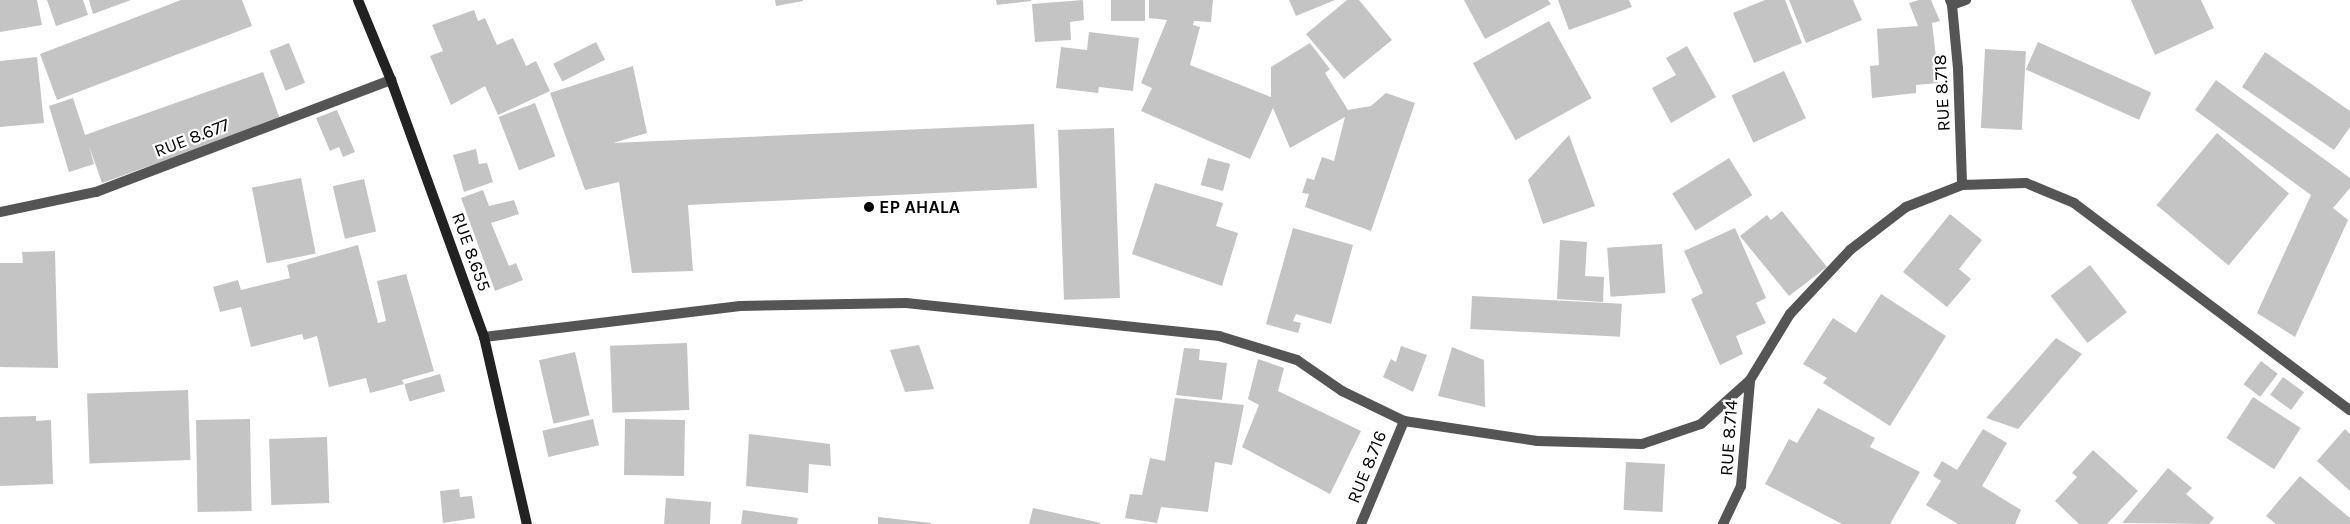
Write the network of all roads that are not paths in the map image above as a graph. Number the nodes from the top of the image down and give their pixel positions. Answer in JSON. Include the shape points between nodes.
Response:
{"nodes":[{"id":1,"x":358,"y":0,"type":"edge"},
{"id":2,"x":1966,"y":0,"type":"edge"},
{"id":3,"x":1951,"y":3,"type":"edge"},
{"id":4,"x":391,"y":80,"type":"junction"},
{"id":5,"x":1962,"y":185,"type":"junction"},
{"id":6,"x":0,"y":212,"type":"edge"},
{"id":7,"x":484,"y":337,"type":"junction"},
{"id":8,"x":1750,"y":380,"type":"junction"},
{"id":9,"x":2350,"y":410,"type":"edge"},
{"id":10,"x":1404,"y":422,"type":"junction"},
{"id":11,"x":527,"y":524,"type":"edge"},
{"id":12,"x":1362,"y":524,"type":"edge"},
{"id":13,"x":1723,"y":524,"type":"edge"}],
"edges":[{"from":1,"to":4,"type":"street","name":"RUE 8.655"},
{"from":2,"to":3,"type":"street"},
{"from":3,"to":5,"type":"street","name":"RUE 8.718","via":[[1958,68]]},
{"from":4,"to":6,"type":"street","name":"RUE 8.677","via":[[96,192]]},
{"from":4,"to":7,"type":"street","name":"RUE 8.655"},
{"from":5,"to":8,"type":"street","via":[[1906,207],[1850,250],[1790,314]]},
{"from":5,"to":9,"type":"street","via":[[2026,183],[2074,203]]},
{"from":7,"to":10,"type":"street","via":[[740,306],[906,303],[1219,336],[1297,360],[1342,390]]},
{"from":7,"to":11,"type":"street","name":"RUE 8.655"},
{"from":8,"to":10,"type":"street","via":[[1701,424],[1642,444],[1538,441]]},
{"from":8,"to":13,"type":"street","name":"RUE 8.714","via":[[1741,486]]},
{"from":10,"to":12,"type":"street","name":"RUE 8.716"}]}
